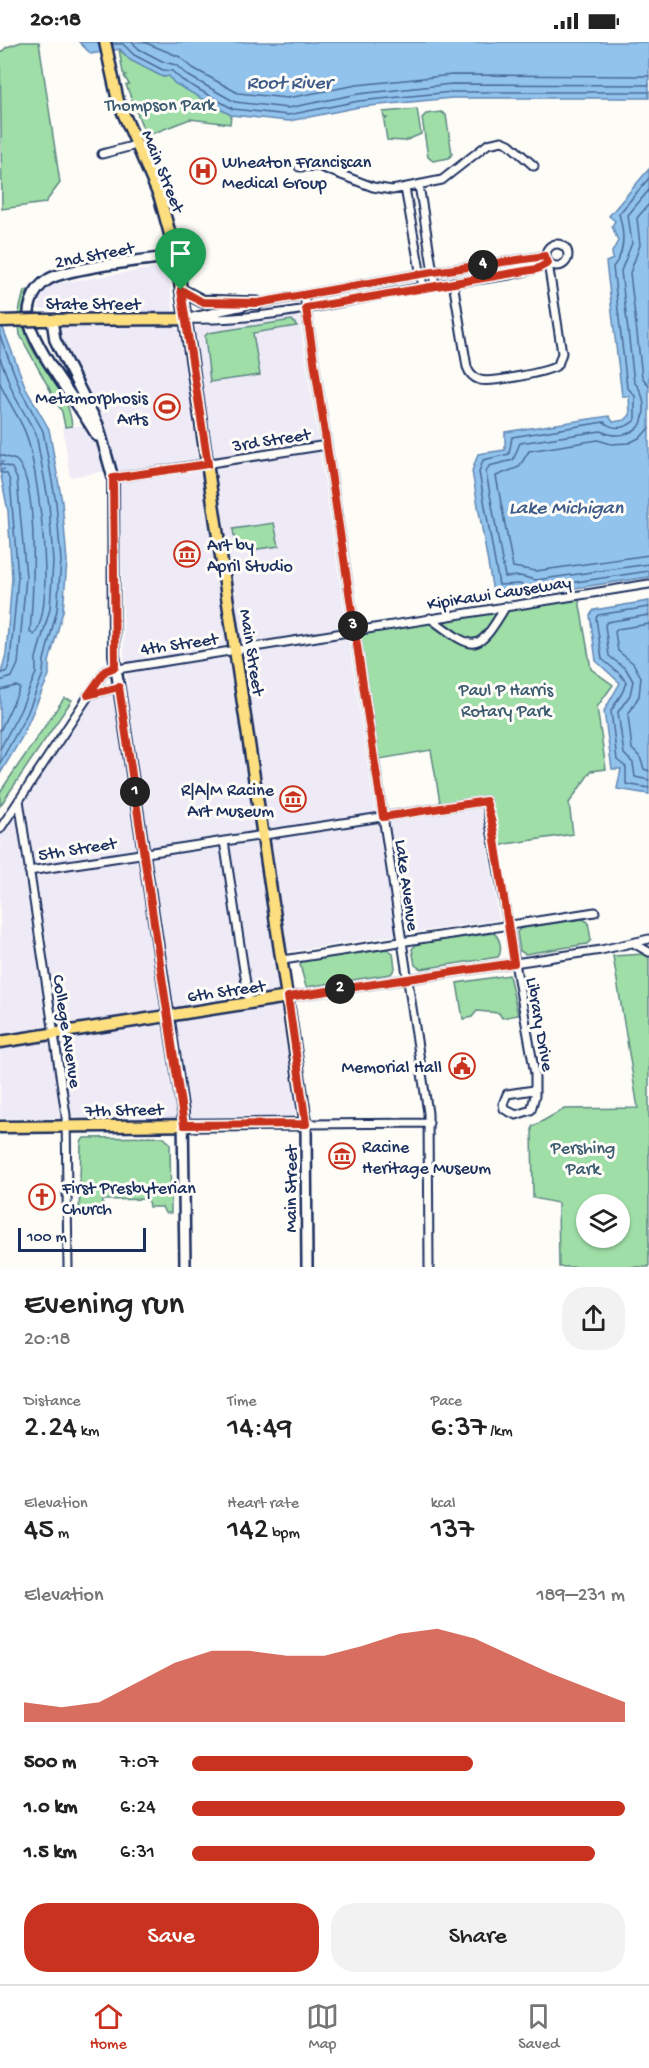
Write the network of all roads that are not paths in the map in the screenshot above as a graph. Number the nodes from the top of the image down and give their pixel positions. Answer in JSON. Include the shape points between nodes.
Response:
{"nodes":[{"id":1,"x":106,"y":47,"type":"edge"},
{"id":2,"x":136,"y":145,"type":"junction"},
{"id":3,"x":102,"y":154,"type":"dead end"},
{"id":4,"x":534,"y":166,"type":"dead end"},
{"id":5,"x":299,"y":167,"type":"dead end"},
{"id":6,"x":419,"y":185,"type":"junction"},
{"id":7,"x":405,"y":188,"type":"junction"},
{"id":8,"x":176,"y":256,"type":"junction"},
{"id":9,"x":547,"y":259,"type":"junction"},
{"id":10,"x":433,"y":272,"type":"junction"},
{"id":11,"x":420,"y":274,"type":"junction"},
{"id":12,"x":453,"y":282,"type":"junction"},
{"id":13,"x":435,"y":285,"type":"junction"},
{"id":14,"x":423,"y":287,"type":"junction"},
{"id":15,"x":181,"y":290,"type":"junction"},
{"id":16,"x":304,"y":295,"type":"junction"},
{"id":17,"x":258,"y":303,"type":"junction"},
{"id":18,"x":306,"y":308,"type":"junction"},
{"id":19,"x":52,"y":320,"type":"junction"},
{"id":20,"x":186,"y":320,"type":"junction"},
{"id":21,"x":0,"y":321,"type":"edge"},
{"id":22,"x":102,"y":446,"type":"junction"},
{"id":23,"x":327,"y":446,"type":"junction"},
{"id":24,"x":208,"y":464,"type":"junction"},
{"id":25,"x":113,"y":478,"type":"junction"},
{"id":26,"x":649,"y":584,"type":"edge"},
{"id":27,"x":506,"y":606,"type":"junction"},
{"id":28,"x":430,"y":618,"type":"junction"},
{"id":29,"x":354,"y":630,"type":"junction"},
{"id":30,"x":236,"y":650,"type":"junction"},
{"id":31,"x":115,"y":667,"type":"junction"},
{"id":32,"x":119,"y":687,"type":"junction"},
{"id":33,"x":88,"y":695,"type":"junction"},
{"id":34,"x":19,"y":800,"type":"junction"},
{"id":35,"x":486,"y":801,"type":"joint"},
{"id":36,"x":383,"y":817,"type":"junction"},
{"id":37,"x":0,"y":829,"type":"edge"},
{"id":38,"x":264,"y":835,"type":"junction"},
{"id":39,"x":224,"y":841,"type":"junction"},
{"id":40,"x":144,"y":853,"type":"junction"},
{"id":41,"x":28,"y":871,"type":"junction"},
{"id":42,"x":595,"y":912,"type":"dead end"},
{"id":43,"x":507,"y":926,"type":"junction"},
{"id":44,"x":649,"y":939,"type":"edge"},
{"id":45,"x":402,"y":941,"type":"junction"},
{"id":46,"x":635,"y":944,"type":"junction"},
{"id":47,"x":649,"y":952,"type":"edge"},
{"id":48,"x":283,"y":960,"type":"junction"},
{"id":49,"x":514,"y":963,"type":"junction"},
{"id":50,"x":408,"y":979,"type":"junction"},
{"id":51,"x":288,"y":997,"type":"junction"},
{"id":52,"x":249,"y":1003,"type":"junction"},
{"id":53,"x":169,"y":1015,"type":"junction"},
{"id":54,"x":53,"y":1034,"type":"junction"},
{"id":55,"x":0,"y":1042,"type":"edge"},
{"id":56,"x":534,"y":1090,"type":"junction"},
{"id":57,"x":429,"y":1123,"type":"junction"},
{"id":58,"x":306,"y":1124,"type":"junction"},
{"id":59,"x":184,"y":1125,"type":"junction"},
{"id":60,"x":67,"y":1126,"type":"junction"},
{"id":61,"x":0,"y":1127,"type":"edge"},
{"id":62,"x":68,"y":1267,"type":"edge"},
{"id":63,"x":185,"y":1267,"type":"edge"},
{"id":64,"x":307,"y":1267,"type":"edge"},
{"id":65,"x":429,"y":1267,"type":"edge"}],
"edges":[{"from":1,"to":2,"type":"main road","name":"Main Street","via":[[118,101]]},
{"from":2,"to":3,"type":"street"},
{"from":2,"to":8,"type":"main road","name":"Main Street","via":[[160,198]]},
{"from":4,"to":6,"type":"street","via":[[509,144],[494,141],[442,180]]},
{"from":5,"to":7,"type":"street","via":[[324,168],[382,189]]},
{"from":6,"to":7,"type":"street"},
{"from":6,"to":10,"type":"street"},
{"from":7,"to":11,"type":"street"},
{"from":8,"to":15,"type":"main road","name":"Main Street"},
{"from":8,"to":22,"type":"street","name":"2nd Street","via":[[61,274],[42,284],[31,303],[30,325],[36,340]]},
{"from":9,"to":10,"type":"street"},
{"from":9,"to":12,"type":"street","via":[[537,269]]},
{"from":9,"to":12,"type":"street","via":[[562,353],[558,365],[547,371],[484,380],[474,377],[467,367]]},
{"from":10,"to":11,"type":"street"},
{"from":10,"to":13,"type":"street"},
{"from":11,"to":14,"type":"street"},
{"from":11,"to":16,"type":"street"},
{"from":12,"to":13,"type":"street"},
{"from":13,"to":14,"type":"street"},
{"from":14,"to":18,"type":"street"},
{"from":15,"to":17,"type":"main road","via":[[202,302]]},
{"from":15,"to":20,"type":"main road","name":"Main Street"},
{"from":16,"to":17,"type":"street"},
{"from":16,"to":18,"type":"street","name":"Lake Avenue"},
{"from":17,"to":20,"type":"street"},
{"from":18,"to":20,"type":"street","via":[[223,320]]},
{"from":18,"to":23,"type":"street","name":"Lake Avenue"},
{"from":19,"to":20,"type":"main road","name":"State Street"},
{"from":19,"to":21,"type":"main road","name":"State Street","bridge":true},
{"from":19,"to":22,"type":"street","via":[[56,340],[98,425]]},
{"from":20,"to":24,"type":"main road","name":"Main Street"},
{"from":22,"to":25,"type":"street"},
{"from":23,"to":24,"type":"street","name":"3rd Street"},
{"from":23,"to":29,"type":"street","name":"Lake Avenue"},
{"from":24,"to":25,"type":"street","name":"3rd Street"},
{"from":24,"to":30,"type":"main road","name":"Main Street"},
{"from":25,"to":31,"type":"street"},
{"from":26,"to":27,"type":"street","name":"KipiKawi Causeway"},
{"from":27,"to":28,"type":"street","name":"KipiKawi Causeway"},
{"from":27,"to":28,"type":"street","via":[[488,636],[474,644]]},
{"from":28,"to":29,"type":"street","name":"KipiKawi Causeway"},
{"from":29,"to":30,"type":"street","name":"4th Street"},
{"from":29,"to":36,"type":"street","name":"Lake Avenue"},
{"from":30,"to":31,"type":"street","name":"4th Street"},
{"from":30,"to":38,"type":"main road","name":"Main Street"},
{"from":31,"to":32,"type":"street"},
{"from":31,"to":33,"type":"street","via":[[105,671]]},
{"from":32,"to":33,"type":"street"},
{"from":32,"to":40,"type":"street"},
{"from":33,"to":34,"type":"street"},
{"from":34,"to":37,"type":"street"},
{"from":34,"to":41,"type":"street","name":"College Avenue"},
{"from":35,"to":36,"type":"street","name":"5th Street"},
{"from":35,"to":43,"type":"street","name":"Library Drive"},
{"from":36,"to":38,"type":"street","name":"5th Street"},
{"from":36,"to":45,"type":"street","name":"Lake Avenue"},
{"from":38,"to":39,"type":"street","name":"5th Street"},
{"from":38,"to":48,"type":"main road","name":"Main Street"},
{"from":39,"to":40,"type":"street","name":"5th Street"},
{"from":39,"to":52,"type":"street"},
{"from":40,"to":41,"type":"street","name":"5th Street"},
{"from":40,"to":53,"type":"street"},
{"from":41,"to":54,"type":"street","name":"College Avenue"},
{"from":42,"to":43,"type":"street"},
{"from":43,"to":45,"type":"street"},
{"from":43,"to":49,"type":"street","name":"Library Drive"},
{"from":44,"to":46,"type":"street","name":"6th Street"},
{"from":45,"to":48,"type":"street"},
{"from":45,"to":50,"type":"street","name":"Lake Avenue"},
{"from":46,"to":47,"type":"street"},
{"from":46,"to":49,"type":"street","name":"6th Street"},
{"from":48,"to":51,"type":"main road","name":"Main Street"},
{"from":49,"to":50,"type":"street","name":"6th Street"},
{"from":49,"to":56,"type":"street","name":"Library Drive","via":[[535,1074]]},
{"from":50,"to":51,"type":"street","name":"6th Street"},
{"from":50,"to":57,"type":"street","name":"Lake Avenue"},
{"from":51,"to":52,"type":"main road","name":"6th Street"},
{"from":51,"to":58,"type":"main road","name":"Main Street"},
{"from":52,"to":53,"type":"main road","name":"6th Street"},
{"from":53,"to":54,"type":"main road","name":"6th Street"},
{"from":53,"to":59,"type":"street"},
{"from":54,"to":55,"type":"main road","name":"6th Street"},
{"from":54,"to":60,"type":"street","name":"College Avenue"},
{"from":56,"to":56,"type":"street","name":"Library Drive","via":[[507,1094],[504,1109],[511,1114],[527,1113],[534,1105]]},
{"from":57,"to":58,"type":"street","name":"7th Street"},
{"from":57,"to":65,"type":"street","name":"Lake Avenue"},
{"from":58,"to":59,"type":"main road","name":"7th Street"},
{"from":58,"to":64,"type":"street","name":"Main Street"},
{"from":59,"to":60,"type":"main road","name":"7th Street"},
{"from":59,"to":63,"type":"street"},
{"from":60,"to":61,"type":"main road","name":"7th Street"},
{"from":60,"to":62,"type":"street","name":"College Avenue"}]}
